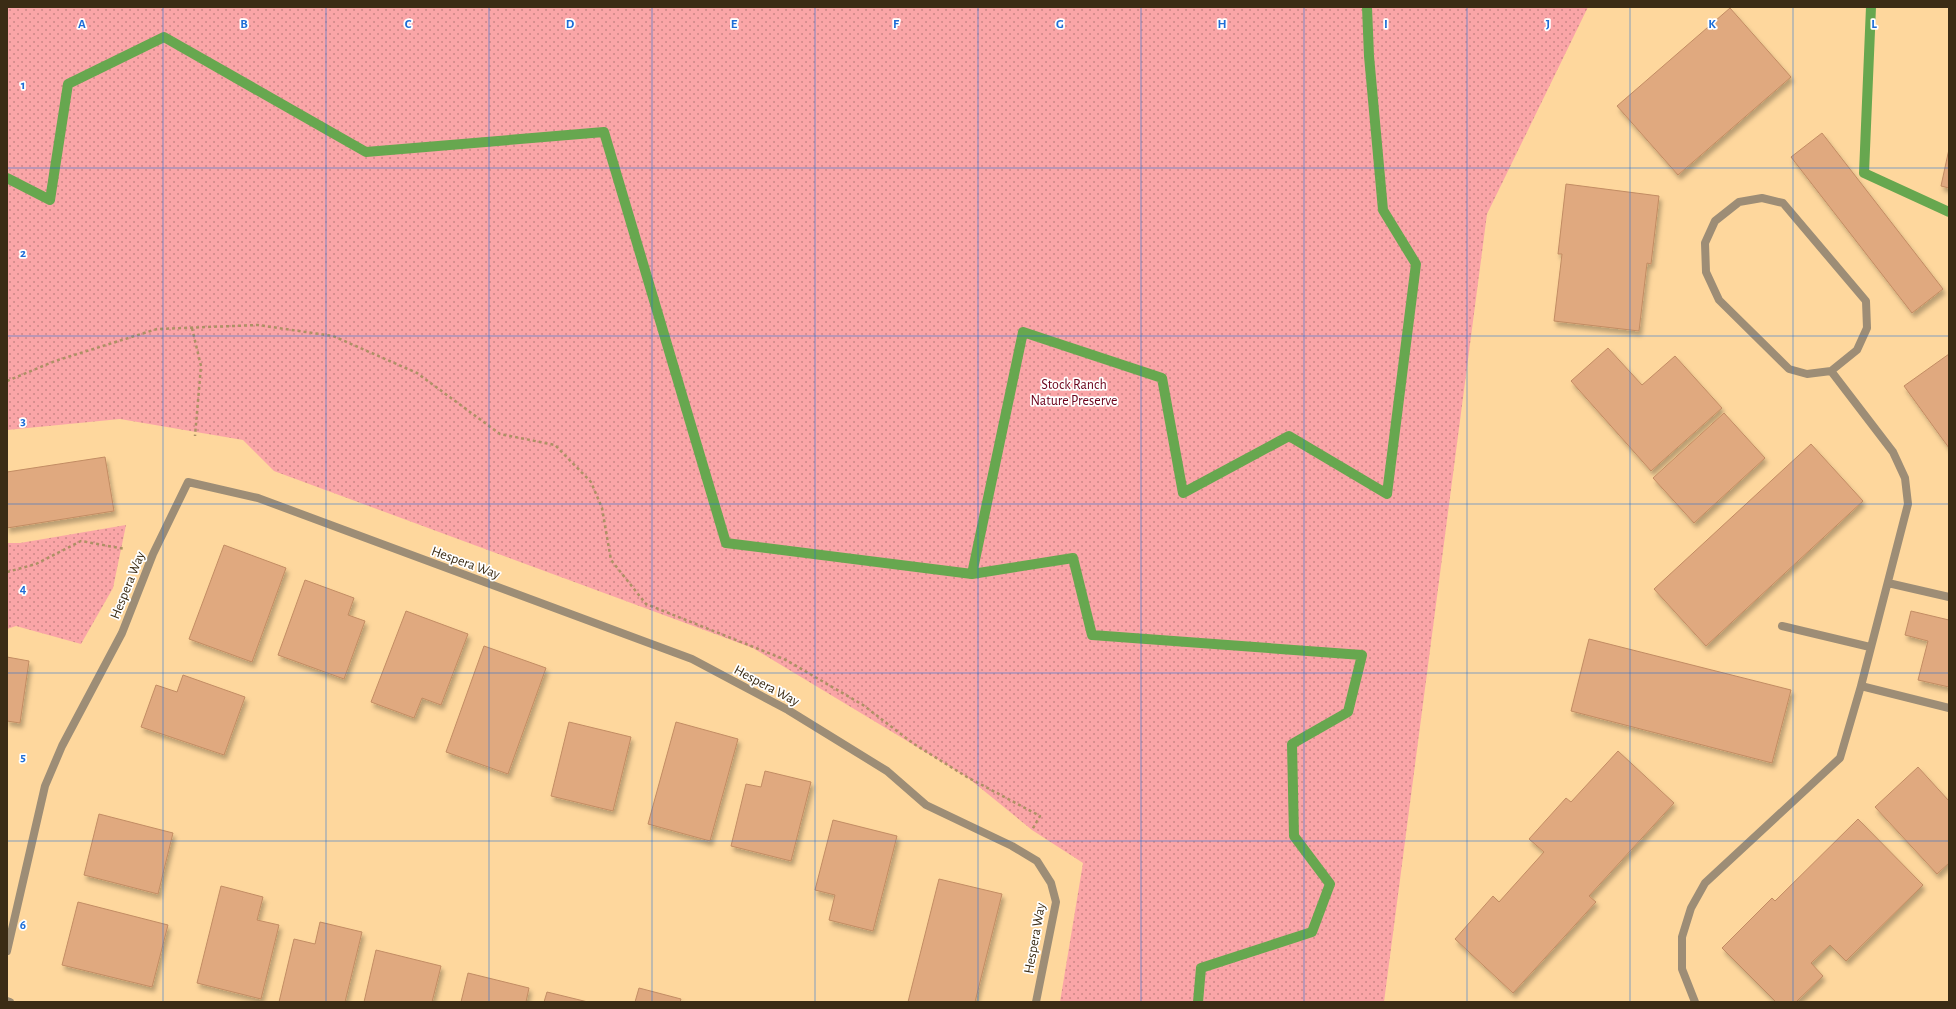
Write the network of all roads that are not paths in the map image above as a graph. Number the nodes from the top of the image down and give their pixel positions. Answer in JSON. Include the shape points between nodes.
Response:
{"nodes":[{"id":1,"x":1831,"y":371,"type":"junction"},
{"id":2,"x":1888,"y":583,"type":"junction"},
{"id":3,"x":1949,"y":597,"type":"edge"},
{"id":4,"x":1782,"y":626,"type":"dead end"},
{"id":5,"x":1870,"y":647,"type":"junction"},
{"id":6,"x":1861,"y":686,"type":"junction"},
{"id":7,"x":1949,"y":708,"type":"edge"},
{"id":8,"x":7,"y":950,"type":"edge"},
{"id":9,"x":7,"y":1001,"type":"edge"},
{"id":10,"x":10,"y":1002,"type":"edge"},
{"id":11,"x":1036,"y":1002,"type":"edge"},
{"id":12,"x":1695,"y":1002,"type":"edge"}],
"edges":[{"from":1,"to":1,"type":"street","via":[[1857,350],[1867,328],[1866,301],[1784,203],[1762,198],[1739,202],[1715,221],[1705,243],[1706,272],[1719,300],[1789,369],[1807,374]]},
{"from":1,"to":2,"type":"street","via":[[1893,452],[1906,478],[1908,504]]},
{"from":2,"to":3,"type":"street"},
{"from":2,"to":5,"type":"street"},
{"from":4,"to":5,"type":"street"},
{"from":5,"to":6,"type":"street"},
{"from":6,"to":7,"type":"street"},
{"from":6,"to":12,"type":"street","via":[[1840,758],[1705,883],[1690,908],[1682,937],[1682,969]]},
{"from":8,"to":11,"type":"street","name":"Hespera Way","via":[[45,786],[62,746],[122,633],[153,554],[188,482],[258,498],[692,659],[788,710],[887,771],[926,805],[1012,846],[1037,861],[1051,883],[1056,902]]},
{"from":9,"to":10,"type":"street"}]}
